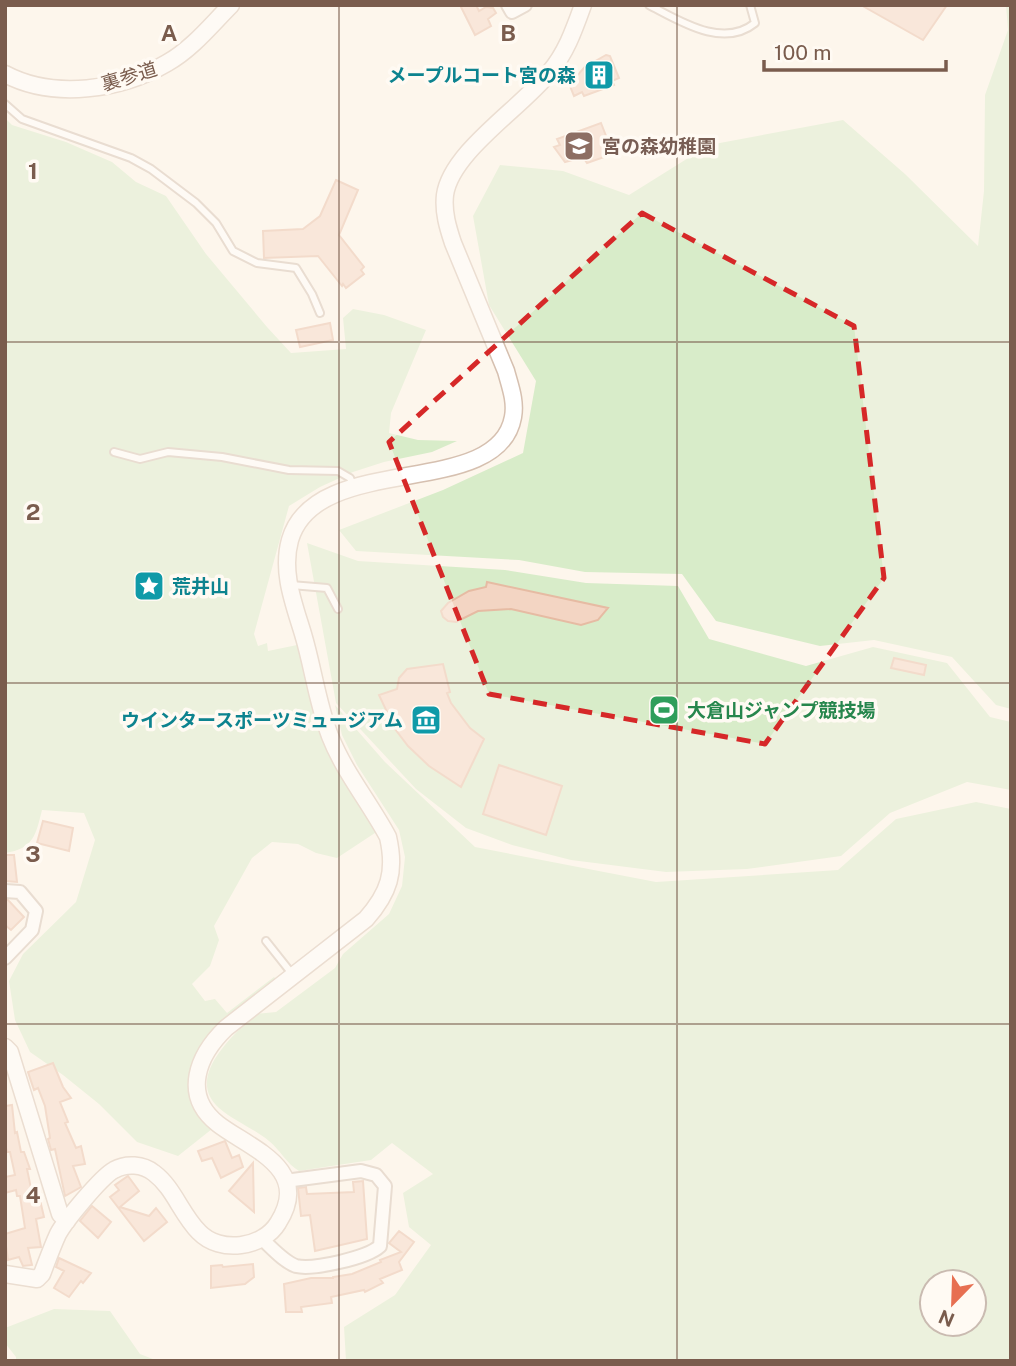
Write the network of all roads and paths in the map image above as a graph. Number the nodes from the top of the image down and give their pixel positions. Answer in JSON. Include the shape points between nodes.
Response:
{"nodes":[{"id":1,"x":231,"y":5,"type":"edge"},
{"id":2,"x":508,"y":5,"type":"edge"},
{"id":3,"x":525,"y":5,"type":"edge"},
{"id":4,"x":583,"y":5,"type":"edge"},
{"id":5,"x":649,"y":5,"type":"edge"},
{"id":6,"x":750,"y":5,"type":"edge"},
{"id":7,"x":5,"y":74,"type":"edge"},
{"id":8,"x":5,"y":104,"type":"edge"},
{"id":9,"x":320,"y":313,"type":"dead end"},
{"id":10,"x":114,"y":452,"type":"dead end"},
{"id":11,"x":354,"y":487,"type":"junction"},
{"id":12,"x":289,"y":584,"type":"junction"},
{"id":13,"x":338,"y":609,"type":"dead end"},
{"id":14,"x":5,"y":891,"type":"edge"},
{"id":15,"x":267,"y":941,"type":"dead end"},
{"id":16,"x":5,"y":958,"type":"edge"},
{"id":17,"x":294,"y":976,"type":"junction"},
{"id":18,"x":5,"y":1047,"type":"edge"},
{"id":19,"x":285,"y":1181,"type":"junction"},
{"id":20,"x":67,"y":1221,"type":"junction"},
{"id":21,"x":262,"y":1239,"type":"junction"},
{"id":22,"x":5,"y":1274,"type":"edge"}],
"edges":[{"from":1,"to":7,"type":"street","name":"裏参道","via":[[168,63],[114,85],[66,88],[17,81]]},
{"from":2,"to":3,"type":"street","via":[[512,12]]},
{"from":4,"to":11,"type":"street","via":[[568,45],[551,72],[455,168],[445,194],[447,227],[511,389],[514,405],[508,432],[477,458]]},
{"from":5,"to":6,"type":"lane","via":[[722,35],[744,31],[755,23]]},
{"from":8,"to":9,"type":"lane","via":[[22,119],[152,169],[203,209],[233,251],[257,263],[296,268]]},
{"from":10,"to":11,"type":"lane","via":[[140,458],[168,452],[289,470],[338,471],[350,478]]},
{"from":11,"to":12,"type":"street","via":[[328,496],[302,517],[287,554]]},
{"from":12,"to":13,"type":"lane","via":[[327,589]]},
{"from":12,"to":17,"type":"street","via":[[331,738],[388,837],[391,852],[384,897],[366,919]]},
{"from":14,"to":16,"type":"street","via":[[20,892],[36,911],[32,930]]},
{"from":15,"to":17,"type":"lane"},
{"from":17,"to":19,"type":"street","via":[[211,1043],[198,1067],[197,1081],[201,1103],[216,1123],[261,1150]]},
{"from":18,"to":20,"type":"street","via":[[60,1214]]},
{"from":19,"to":21,"type":"street","via":[[284,1210]]},
{"from":19,"to":21,"type":"street","via":[[361,1171],[376,1175],[385,1186],[380,1246],[354,1260],[301,1267]]},
{"from":20,"to":21,"type":"street","via":[[113,1170],[138,1165],[165,1182],[200,1233],[235,1245]]},
{"from":20,"to":22,"type":"street","via":[[37,1279]]}]}
